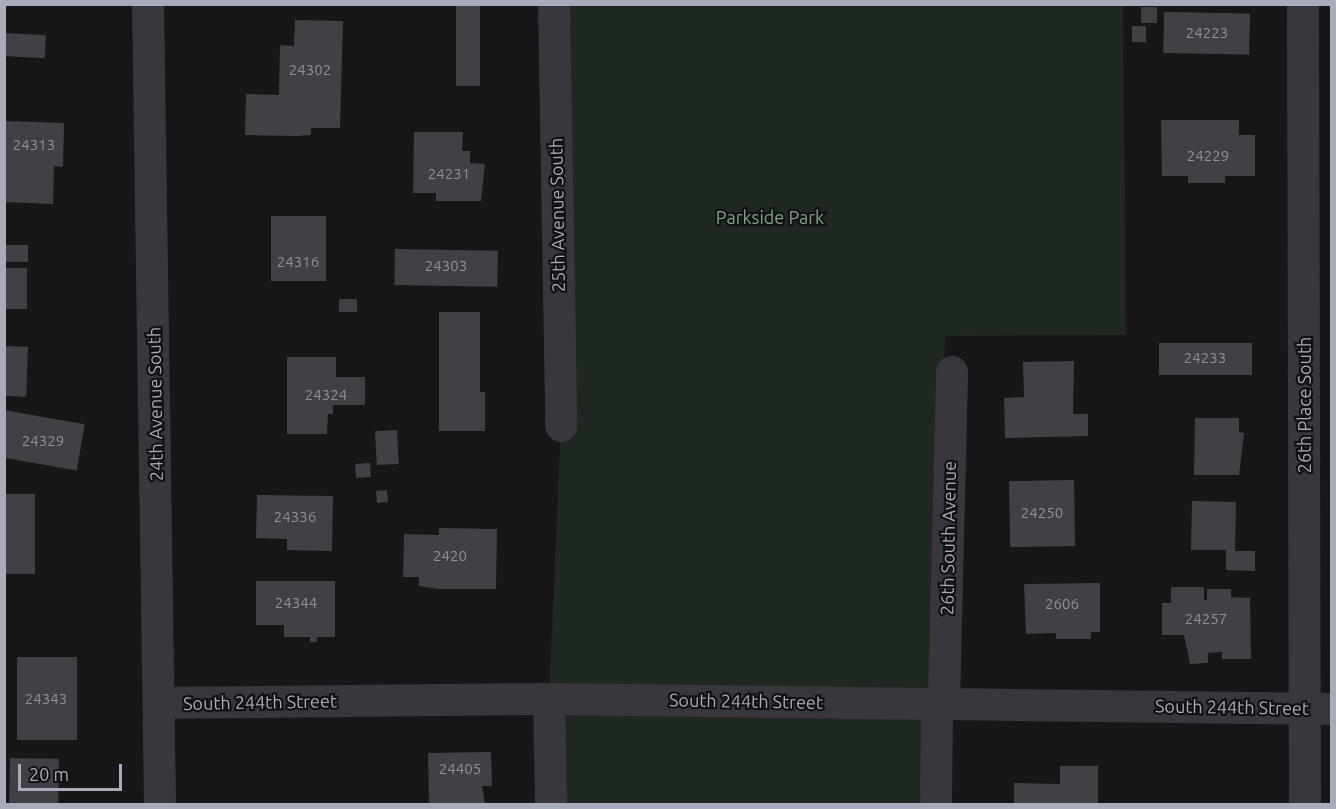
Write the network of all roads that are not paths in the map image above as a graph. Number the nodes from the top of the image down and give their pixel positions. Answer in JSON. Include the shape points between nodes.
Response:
{"nodes":[{"id":1,"x":148,"y":4,"type":"edge"},
{"id":2,"x":554,"y":4,"type":"edge"},
{"id":3,"x":1303,"y":4,"type":"edge"},
{"id":4,"x":952,"y":372,"type":"dead end"},
{"id":5,"x":561,"y":426,"type":"dead end"},
{"id":6,"x":549,"y":699,"type":"junction"},
{"id":7,"x":160,"y":703,"type":"junction"},
{"id":8,"x":940,"y":703,"type":"junction"},
{"id":9,"x":1318,"y":709,"type":"edge"},
{"id":10,"x":160,"y":804,"type":"edge"},
{"id":11,"x":551,"y":804,"type":"edge"},
{"id":12,"x":936,"y":804,"type":"edge"},
{"id":13,"x":1305,"y":804,"type":"edge"}],
"edges":[{"from":1,"to":7,"type":"street","name":"24th Avenue South"},
{"from":2,"to":5,"type":"street","name":"25th Avenue South"},
{"from":3,"to":9,"type":"street","name":"26th Place South"},
{"from":4,"to":8,"type":"street","name":"26th South Avenue"},
{"from":6,"to":7,"type":"street","name":"South 244th Street"},
{"from":6,"to":8,"type":"street","name":"South 244th Street"},
{"from":6,"to":11,"type":"street"},
{"from":7,"to":10,"type":"street","name":"24th Avenue South"},
{"from":8,"to":9,"type":"street","name":"South 244th Street"},
{"from":8,"to":12,"type":"street","name":"26th South Avenue"},
{"from":9,"to":13,"type":"street","name":"26th Place South"}]}
